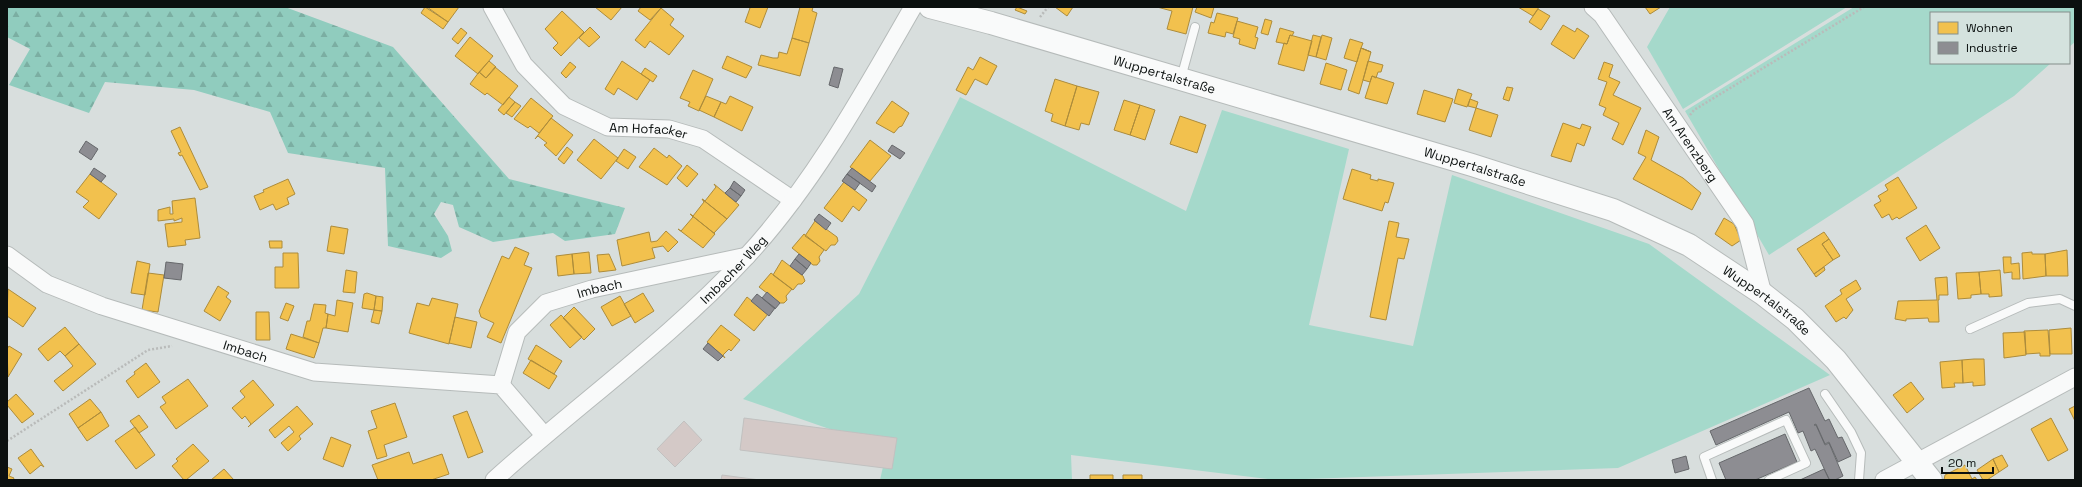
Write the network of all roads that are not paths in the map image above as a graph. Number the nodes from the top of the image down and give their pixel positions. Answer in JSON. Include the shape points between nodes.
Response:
{"nodes":[{"id":1,"x":492,"y":7,"type":"edge"},
{"id":2,"x":913,"y":7,"type":"edge"},
{"id":3,"x":930,"y":7,"type":"edge"},
{"id":4,"x":1593,"y":7,"type":"edge"},
{"id":5,"x":1195,"y":27,"type":"dead end"},
{"id":6,"x":1181,"y":80,"type":"junction"},
{"id":7,"x":793,"y":200,"type":"junction"},
{"id":8,"x":7,"y":255,"type":"edge"},
{"id":9,"x":747,"y":256,"type":"junction"},
{"id":10,"x":1763,"y":294,"type":"junction"},
{"id":11,"x":2075,"y":306,"type":"edge"},
{"id":12,"x":1970,"y":329,"type":"dead end"},
{"id":13,"x":2075,"y":376,"type":"edge"},
{"id":14,"x":501,"y":385,"type":"junction"},
{"id":15,"x":1825,"y":394,"type":"dead end"},
{"id":16,"x":544,"y":435,"type":"junction"},
{"id":17,"x":1916,"y":461,"type":"junction"},
{"id":18,"x":494,"y":480,"type":"edge"},
{"id":19,"x":1712,"y":480,"type":"edge"},
{"id":20,"x":1769,"y":480,"type":"edge"},
{"id":21,"x":1859,"y":480,"type":"edge"},
{"id":22,"x":1884,"y":480,"type":"edge"},
{"id":23,"x":1931,"y":480,"type":"edge"}],
"edges":[{"from":1,"to":7,"type":"street","name":"Am Hofacker","via":[[524,65],[564,106],[608,127],[669,129],[703,139]]},
{"from":2,"to":7,"type":"street","name":"Imbacher Weg","via":[[856,106]]},
{"from":3,"to":6,"type":"main road","name":"Wuppertalstraße"},
{"from":4,"to":10,"type":"street","name":"Am Arenzberg","via":[[1602,15],[1745,224]]},
{"from":5,"to":6,"type":"lane"},
{"from":6,"to":10,"type":"main road","name":"Wuppertalstraße","via":[[1472,165],[1613,210],[1689,244]]},
{"from":7,"to":9,"type":"street","name":"Imbacher Weg"},
{"from":8,"to":14,"type":"street","name":"Imbach","via":[[47,284],[102,306],[314,372]]},
{"from":9,"to":14,"type":"street","name":"Imbach","via":[[592,289],[546,303],[517,332]]},
{"from":9,"to":16,"type":"street","name":"Imbacher Weg","via":[[698,306]]},
{"from":10,"to":17,"type":"main road","name":"Wuppertalstraße","via":[[1795,319],[1836,360]]},
{"from":11,"to":12,"type":"lane","via":[[2060,299],[2028,303]]},
{"from":13,"to":17,"type":"street"},
{"from":14,"to":16,"type":"street"},
{"from":15,"to":21,"type":"lane","via":[[1851,432],[1861,453]]},
{"from":16,"to":18,"type":"street","name":"Imbacher Weg"},
{"from":17,"to":22,"type":"street"},
{"from":17,"to":23,"type":"main road","name":"Wuppertalstraße"},
{"from":19,"to":20,"type":"lane","via":[[1704,458],[1786,420],[1806,463]]}]}
